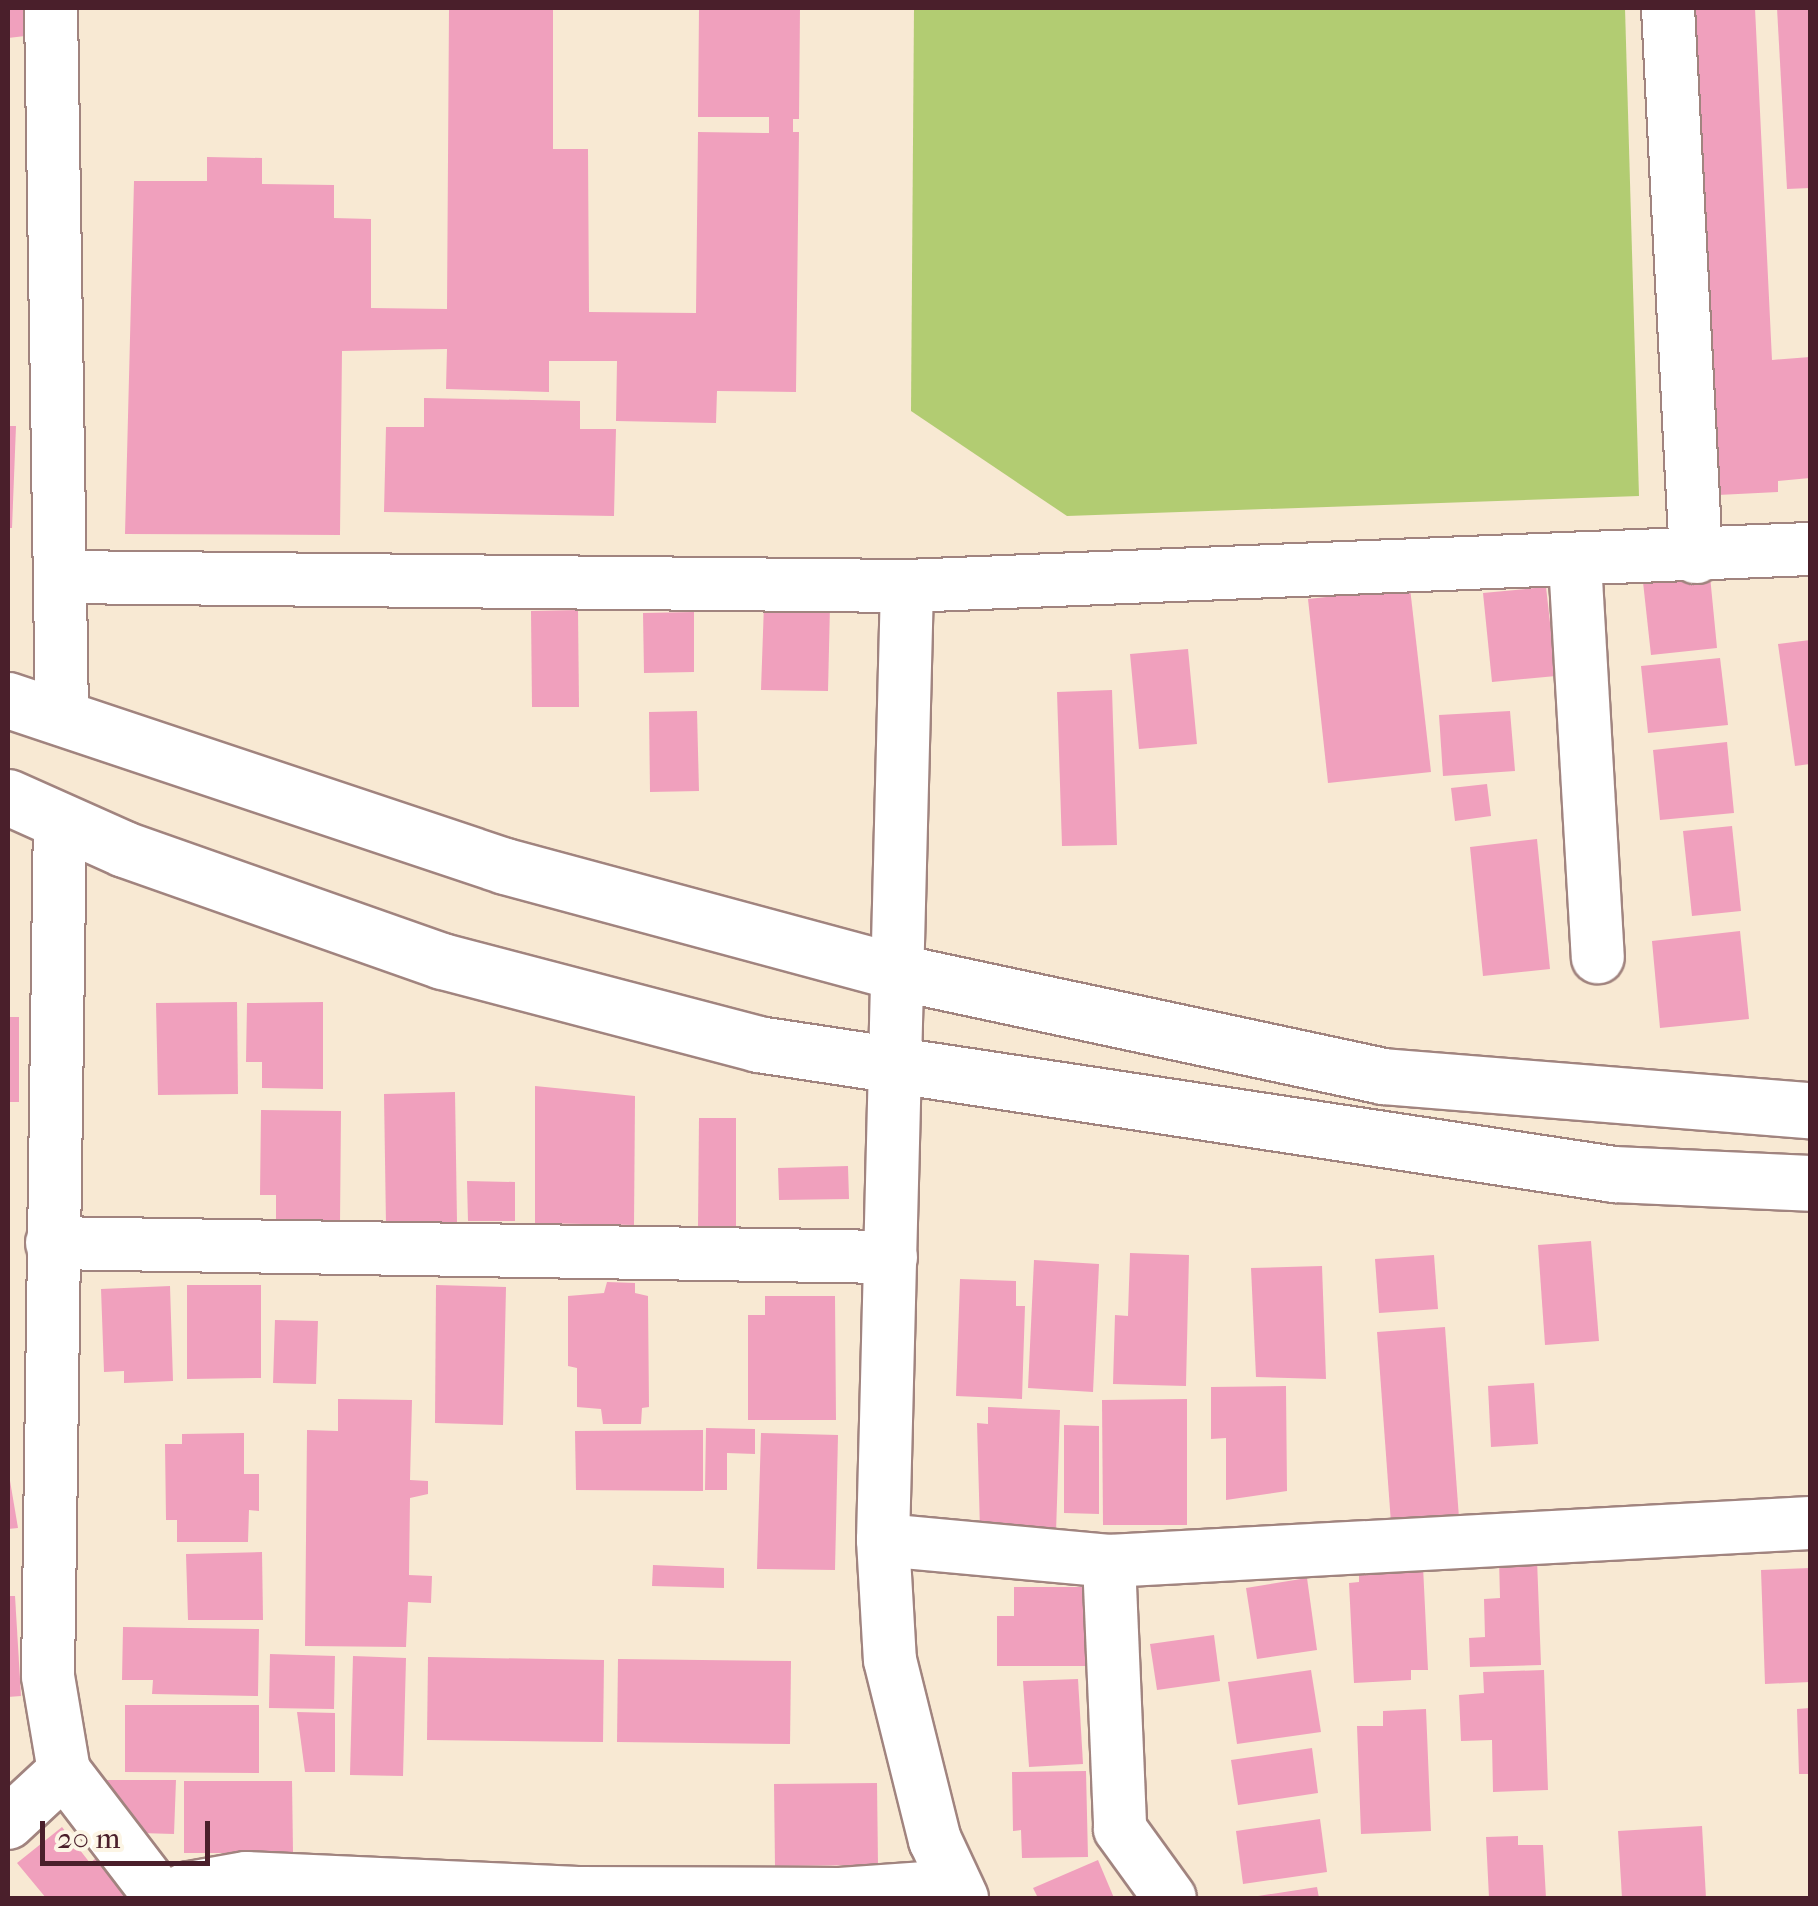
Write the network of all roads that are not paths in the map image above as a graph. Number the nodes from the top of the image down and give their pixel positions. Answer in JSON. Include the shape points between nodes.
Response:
{"nodes":[{"id":1,"x":51,"y":8,"type":"edge"},
{"id":2,"x":1668,"y":8,"type":"edge"},
{"id":3,"x":29,"y":103,"type":"edge"},
{"id":4,"x":1810,"y":549,"type":"edge"},
{"id":5,"x":1696,"y":557,"type":"junction"},
{"id":6,"x":1575,"y":562,"type":"junction"},
{"id":7,"x":60,"y":577,"type":"junction"},
{"id":8,"x":907,"y":586,"type":"junction"},
{"id":9,"x":8,"y":700,"type":"edge"},
{"id":10,"x":62,"y":719,"type":"junction"},
{"id":11,"x":8,"y":798,"type":"edge"},
{"id":12,"x":60,"y":821,"type":"junction"},
{"id":13,"x":1598,"y":957,"type":"dead end"},
{"id":14,"x":893,"y":971,"type":"junction"},
{"id":15,"x":891,"y":1064,"type":"junction"},
{"id":16,"x":1810,"y":1110,"type":"edge"},
{"id":17,"x":1810,"y":1183,"type":"edge"},
{"id":18,"x":52,"y":1243,"type":"junction"},
{"id":19,"x":892,"y":1257,"type":"junction"},
{"id":20,"x":1810,"y":1524,"type":"edge"},
{"id":21,"x":883,"y":1540,"type":"junction"},
{"id":22,"x":1109,"y":1562,"type":"junction"},
{"id":23,"x":64,"y":1771,"type":"junction"},
{"id":24,"x":8,"y":1823,"type":"edge"},
{"id":25,"x":958,"y":1892,"type":"edge"},
{"id":26,"x":161,"y":1898,"type":"edge"},
{"id":27,"x":169,"y":1898,"type":"edge"},
{"id":28,"x":1170,"y":1898,"type":"edge"}],
"edges":[{"from":1,"to":3,"type":"street"},
{"from":2,"to":5,"type":"street"},
{"from":3,"to":7,"type":"street"},
{"from":4,"to":5,"type":"street"},
{"from":5,"to":6,"type":"street"},
{"from":6,"to":8,"type":"street"},
{"from":6,"to":13,"type":"street"},
{"from":7,"to":8,"type":"street"},
{"from":7,"to":10,"type":"street"},
{"from":8,"to":14,"type":"street"},
{"from":9,"to":10,"type":"street"},
{"from":10,"to":14,"type":"street","via":[[505,866]]},
{"from":11,"to":12,"type":"street"},
{"from":12,"to":15,"type":"street","via":[[442,961],[758,1044]]},
{"from":12,"to":18,"type":"street"},
{"from":14,"to":15,"type":"street"},
{"from":14,"to":16,"type":"street","via":[[1383,1076]]},
{"from":15,"to":17,"type":"street","via":[[1614,1174]]},
{"from":15,"to":19,"type":"street"},
{"from":18,"to":19,"type":"street"},
{"from":18,"to":23,"type":"street","via":[[48,1676]]},
{"from":19,"to":21,"type":"street"},
{"from":20,"to":22,"type":"street"},
{"from":21,"to":22,"type":"street"},
{"from":21,"to":25,"type":"street","via":[[890,1660],[916,1772]]},
{"from":22,"to":28,"type":"street","via":[[1120,1830]]},
{"from":23,"to":24,"type":"street"},
{"from":23,"to":26,"type":"street"},
{"from":25,"to":27,"type":"street","via":[[578,1893],[246,1878]]}]}
